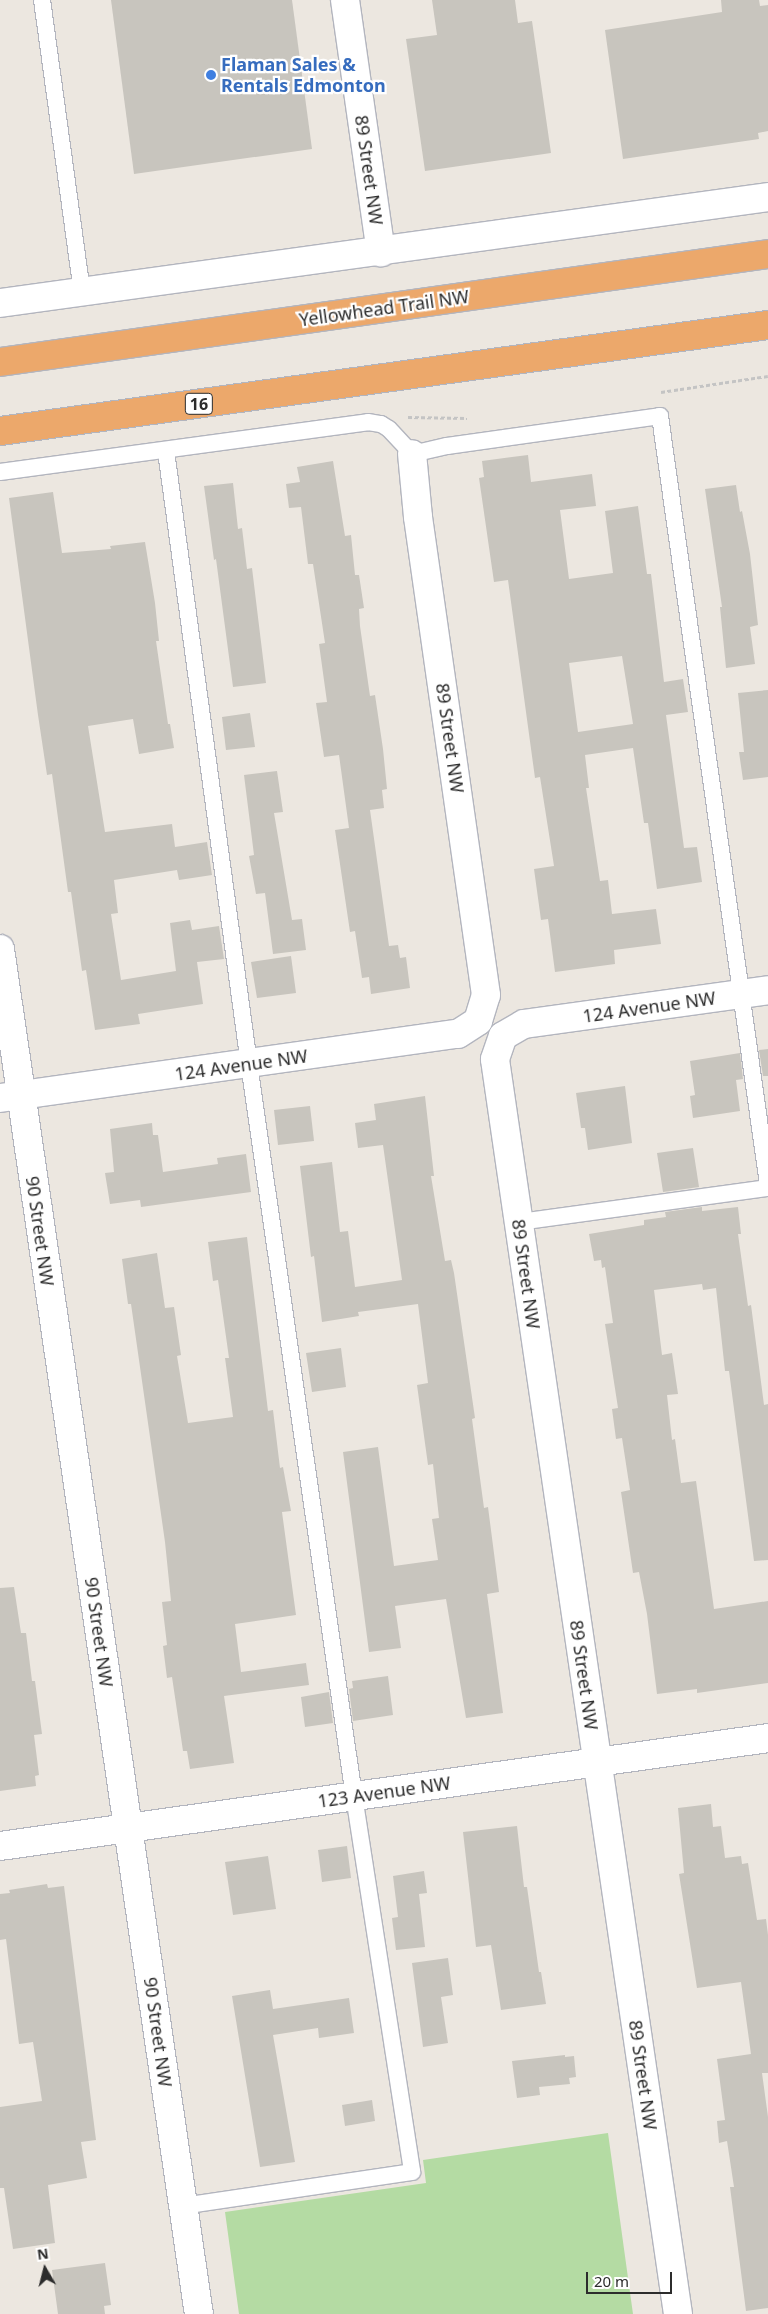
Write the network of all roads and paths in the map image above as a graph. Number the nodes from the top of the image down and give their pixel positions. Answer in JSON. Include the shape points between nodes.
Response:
{"nodes":[{"id":1,"x":42,"y":0,"type":"edge"},
{"id":2,"x":345,"y":0,"type":"edge"},
{"id":3,"x":768,"y":197,"type":"edge"},
{"id":4,"x":381,"y":252,"type":"junction"},
{"id":5,"x":768,"y":254,"type":"edge"},
{"id":6,"x":82,"y":292,"type":"junction"},
{"id":7,"x":0,"y":303,"type":"edge"},
{"id":8,"x":768,"y":325,"type":"edge"},
{"id":9,"x":0,"y":362,"type":"edge"},
{"id":10,"x":768,"y":376,"type":"edge"},
{"id":11,"x":651,"y":394,"type":"dead end"},
{"id":12,"x":474,"y":418,"type":"dead end"},
{"id":13,"x":368,"y":422,"type":"junction"},
{"id":14,"x":0,"y":431,"type":"edge"},
{"id":15,"x":166,"y":451,"type":"junction"},
{"id":16,"x":412,"y":454,"type":"junction"},
{"id":17,"x":0,"y":472,"type":"edge"},
{"id":18,"x":0,"y":949,"type":"edge"},
{"id":19,"x":768,"y":990,"type":"edge"},
{"id":20,"x":740,"y":994,"type":"junction"},
{"id":21,"x":478,"y":1022,"type":"joint"},
{"id":22,"x":503,"y":1036,"type":"joint"},
{"id":23,"x":249,"y":1064,"type":"junction"},
{"id":24,"x":10,"y":1097,"type":"edge"},
{"id":25,"x":768,"y":1184,"type":"edge"},
{"id":26,"x":768,"y":1188,"type":"edge"},
{"id":27,"x":519,"y":1222,"type":"junction"},
{"id":28,"x":768,"y":1738,"type":"edge"},
{"id":29,"x":597,"y":1762,"type":"junction"},
{"id":30,"x":354,"y":1796,"type":"junction"},
{"id":31,"x":128,"y":1828,"type":"junction"},
{"id":32,"x":0,"y":1846,"type":"edge"},
{"id":33,"x":183,"y":2206,"type":"junction"},
{"id":34,"x":199,"y":2314,"type":"edge"},
{"id":35,"x":678,"y":2314,"type":"edge"}],
"edges":[{"from":1,"to":6,"type":"lane"},
{"from":2,"to":4,"type":"street","name":"89 Street NW"},
{"from":3,"to":4,"type":"street"},
{"from":4,"to":6,"type":"street"},
{"from":5,"to":9,"type":"highway","name":"Yellowhead Trail NW"},
{"from":6,"to":7,"type":"street"},
{"from":8,"to":14,"type":"highway","number":"16"},
{"from":10,"to":11,"type":"path"},
{"from":12,"to":13,"type":"path","via":[[419,415]]},
{"from":13,"to":15,"type":"lane"},
{"from":13,"to":16,"type":"lane","via":[[389,429]]},
{"from":15,"to":17,"type":"lane"},
{"from":15,"to":23,"type":"lane"},
{"from":16,"to":20,"type":"lane","via":[[447,446],[660,416]]},
{"from":16,"to":21,"type":"street","name":"89 Street NW","via":[[486,995]]},
{"from":18,"to":24,"type":"street","name":"90 Street NW"},
{"from":19,"to":20,"type":"street","name":"124 Avenue NW"},
{"from":20,"to":22,"type":"street","name":"124 Avenue NW","via":[[524,1024]]},
{"from":20,"to":25,"type":"lane"},
{"from":21,"to":23,"type":"street","name":"124 Avenue NW","via":[[458,1034]]},
{"from":22,"to":27,"type":"street","name":"89 Street NW","via":[[495,1059]]},
{"from":23,"to":24,"type":"street","name":"124 Avenue NW"},
{"from":23,"to":30,"type":"lane"},
{"from":24,"to":31,"type":"street","name":"90 Street NW"},
{"from":26,"to":27,"type":"lane"},
{"from":27,"to":29,"type":"street","name":"89 Street NW"},
{"from":28,"to":29,"type":"street","name":"123 Avenue NW"},
{"from":29,"to":30,"type":"street","name":"123 Avenue NW"},
{"from":29,"to":35,"type":"street","name":"89 Street NW"},
{"from":30,"to":31,"type":"street","name":"123 Avenue NW"},
{"from":30,"to":33,"type":"lane","via":[[412,2172]]},
{"from":31,"to":32,"type":"street","name":"123 Avenue NW"},
{"from":31,"to":33,"type":"street","name":"90 Street NW"},
{"from":33,"to":34,"type":"street","name":"90 Street NW"}]}
